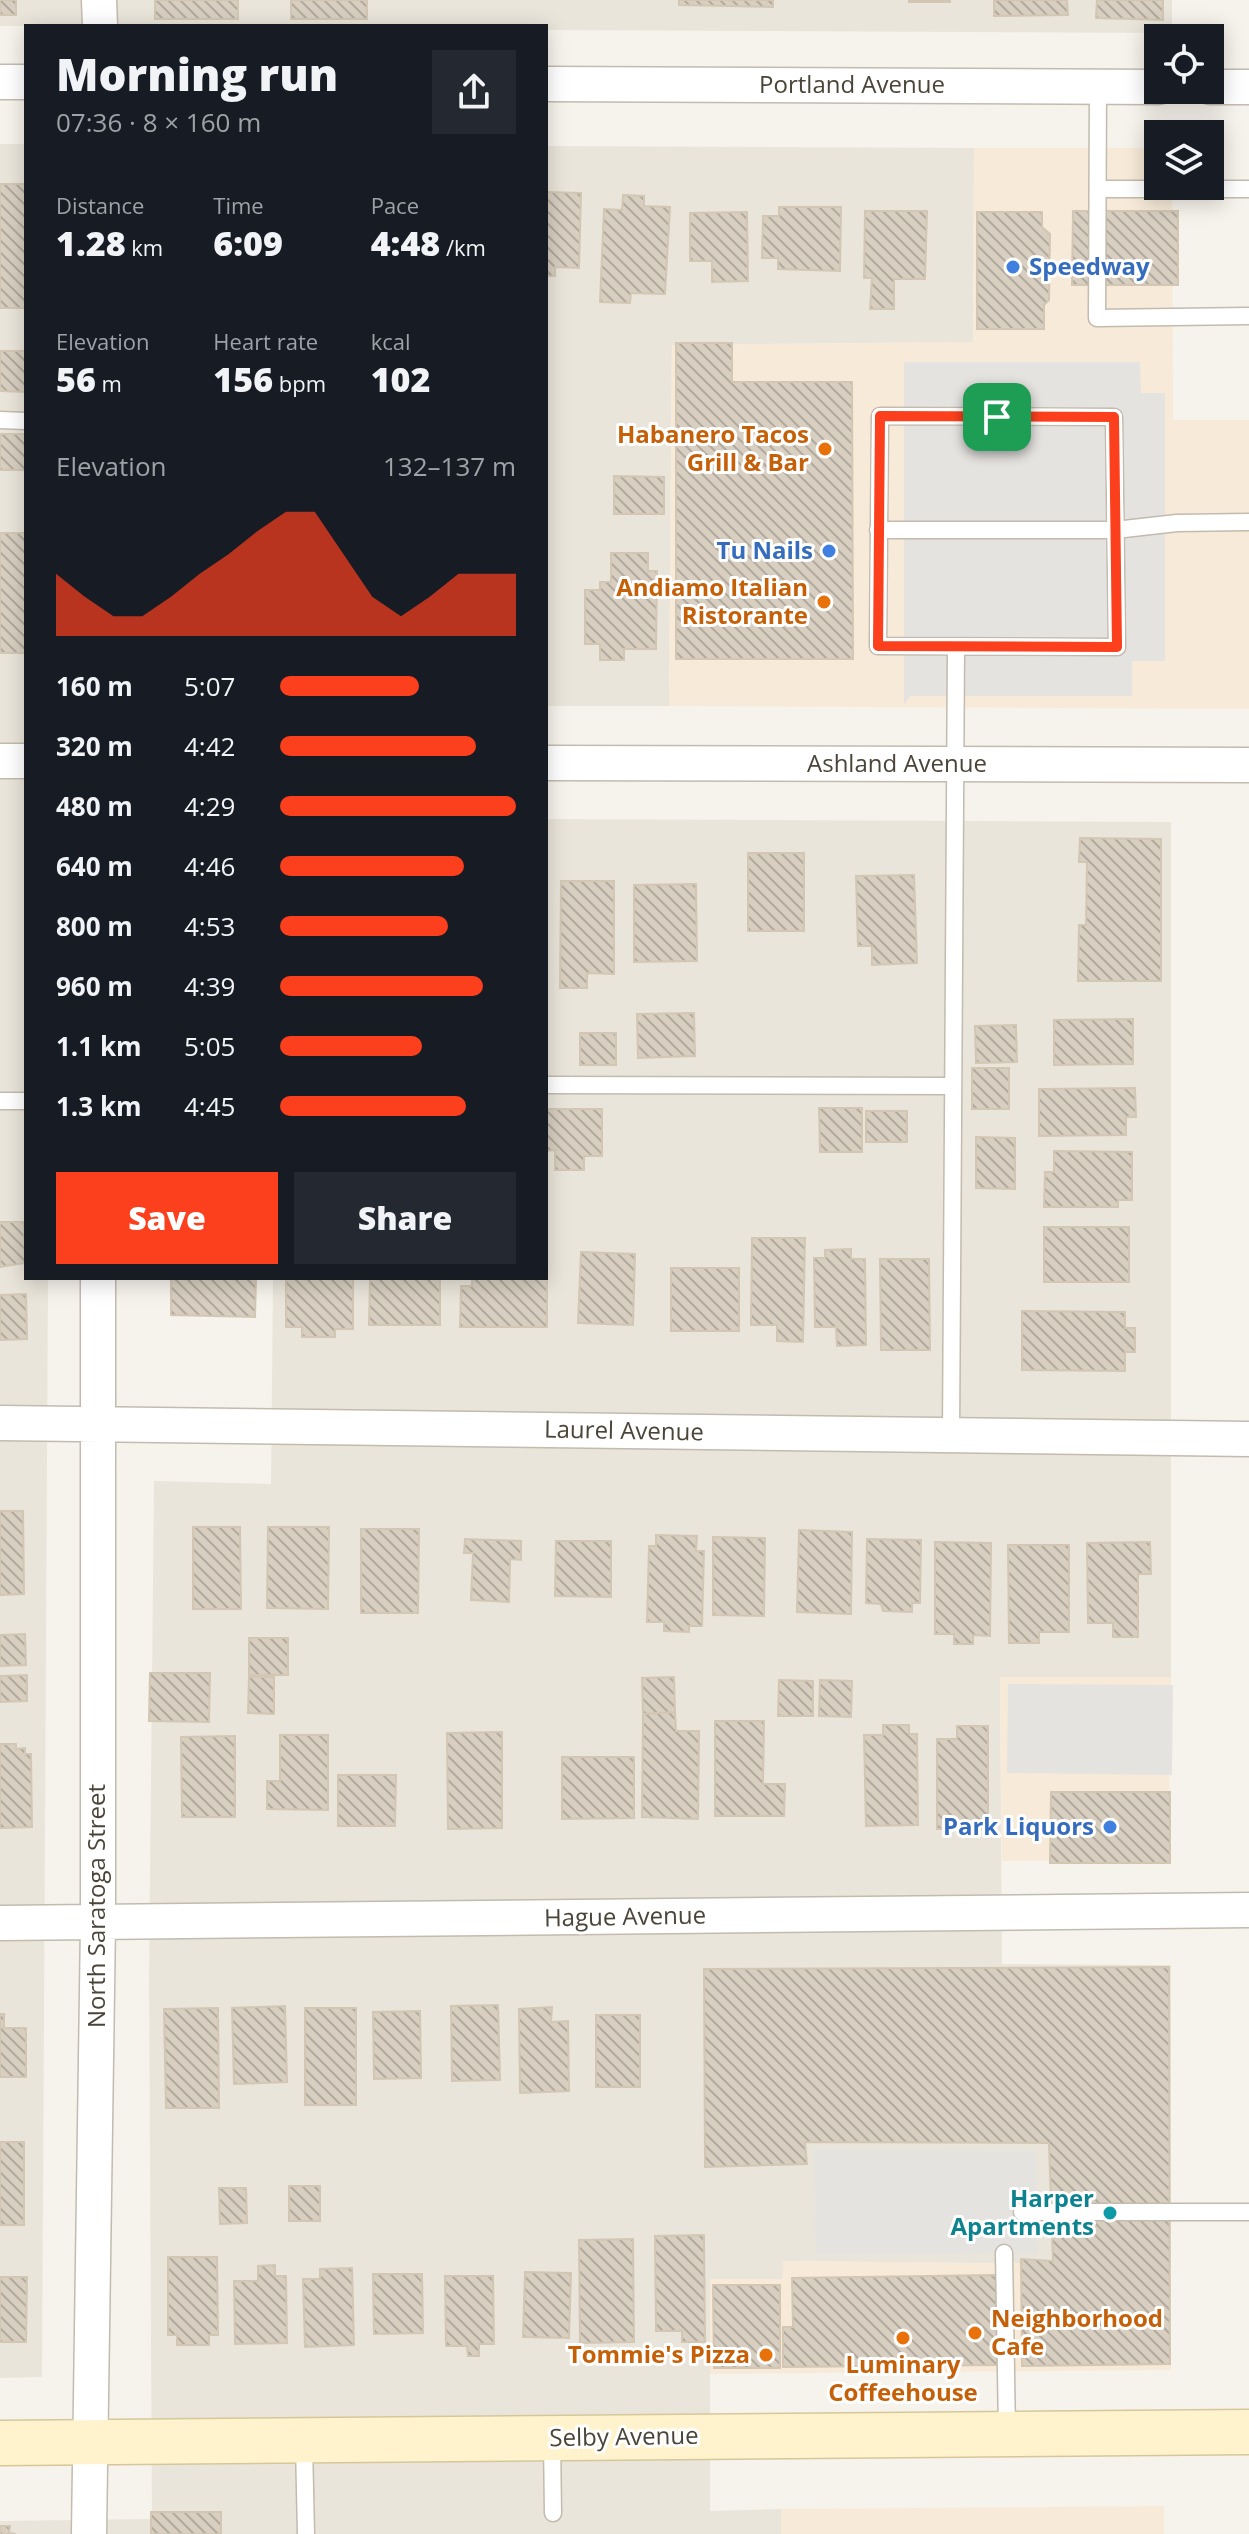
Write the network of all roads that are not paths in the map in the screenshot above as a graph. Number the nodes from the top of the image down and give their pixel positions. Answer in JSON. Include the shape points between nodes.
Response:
{"nodes":[{"id":1,"x":99,"y":0,"type":"edge"},
{"id":2,"x":100,"y":24,"type":"edge"},
{"id":3,"x":0,"y":82,"type":"edge"},
{"id":4,"x":24,"y":82,"type":"edge"},
{"id":5,"x":548,"y":84,"type":"edge"},
{"id":6,"x":1098,"y":86,"type":"junction"},
{"id":7,"x":1144,"y":87,"type":"edge"},
{"id":8,"x":1224,"y":87,"type":"edge"},
{"id":9,"x":1249,"y":87,"type":"edge"},
{"id":10,"x":1098,"y":189,"type":"junction"},
{"id":11,"x":1249,"y":189,"type":"edge"},
{"id":12,"x":1249,"y":316,"type":"edge"},
{"id":13,"x":0,"y":420,"type":"edge"},
{"id":14,"x":24,"y":421,"type":"edge"},
{"id":15,"x":1249,"y":522,"type":"edge"},
{"id":16,"x":878,"y":530,"type":"junction"},
{"id":17,"x":1115,"y":530,"type":"junction"},
{"id":18,"x":956,"y":647,"type":"junction"},
{"id":19,"x":0,"y":761,"type":"edge"},
{"id":20,"x":24,"y":761,"type":"edge"},
{"id":21,"x":548,"y":763,"type":"edge"},
{"id":22,"x":954,"y":764,"type":"junction"},
{"id":23,"x":1249,"y":765,"type":"edge"},
{"id":24,"x":548,"y":1085,"type":"edge"},
{"id":25,"x":951,"y":1086,"type":"junction"},
{"id":26,"x":0,"y":1101,"type":"edge"},
{"id":27,"x":24,"y":1101,"type":"edge"},
{"id":28,"x":98,"y":1280,"type":"edge"},
{"id":29,"x":98,"y":1422,"type":"junction"},
{"id":30,"x":0,"y":1423,"type":"edge"},
{"id":31,"x":951,"y":1436,"type":"junction"},
{"id":32,"x":1249,"y":1439,"type":"edge"},
{"id":33,"x":1249,"y":1910,"type":"edge"},
{"id":34,"x":0,"y":1923,"type":"edge"},
{"id":35,"x":98,"y":1923,"type":"junction"},
{"id":36,"x":1022,"y":2212,"type":"dead end"},
{"id":37,"x":1249,"y":2212,"type":"edge"},
{"id":38,"x":1004,"y":2253,"type":"dead end"},
{"id":39,"x":1007,"y":2432,"type":"junction"},
{"id":40,"x":1249,"y":2432,"type":"edge"},
{"id":41,"x":552,"y":2438,"type":"junction"},
{"id":42,"x":304,"y":2440,"type":"junction"},
{"id":43,"x":91,"y":2442,"type":"junction"},
{"id":44,"x":0,"y":2443,"type":"edge"},
{"id":45,"x":553,"y":2513,"type":"dead end"},
{"id":46,"x":89,"y":2534,"type":"edge"},
{"id":47,"x":306,"y":2534,"type":"edge"}],
"edges":[{"from":1,"to":2,"type":"street"},
{"from":3,"to":4,"type":"street"},
{"from":5,"to":6,"type":"street","name":"Portland Avenue"},
{"from":6,"to":7,"type":"street","name":"Portland Avenue"},
{"from":6,"to":10,"type":"lane"},
{"from":8,"to":9,"type":"street"},
{"from":10,"to":11,"type":"lane"},
{"from":10,"to":12,"type":"lane","via":[[1097,318]]},
{"from":13,"to":14,"type":"lane"},
{"from":15,"to":17,"type":"lane"},
{"from":16,"to":17,"type":"lane"},
{"from":16,"to":17,"type":"lane","via":[[880,416],[1114,417]]},
{"from":16,"to":18,"type":"lane","via":[[878,646]]},
{"from":17,"to":18,"type":"lane","via":[[1117,647]]},
{"from":18,"to":22,"type":"lane"},
{"from":19,"to":20,"type":"street"},
{"from":21,"to":22,"type":"street","name":"Ashland Avenue"},
{"from":22,"to":23,"type":"street","name":"Ashland Avenue"},
{"from":22,"to":25,"type":"lane"},
{"from":24,"to":25,"type":"lane"},
{"from":25,"to":31,"type":"lane"},
{"from":26,"to":27,"type":"lane"},
{"from":28,"to":29,"type":"street","name":"North Saratoga Street"},
{"from":29,"to":30,"type":"street","name":"Laurel Avenue"},
{"from":29,"to":31,"type":"street","name":"Laurel Avenue"},
{"from":29,"to":35,"type":"street","name":"North Saratoga Street"},
{"from":31,"to":32,"type":"street","name":"Laurel Avenue"},
{"from":33,"to":35,"type":"street","name":"Hague Avenue"},
{"from":34,"to":35,"type":"street","name":"Hague Avenue"},
{"from":35,"to":43,"type":"street","name":"North Saratoga Street"},
{"from":36,"to":37,"type":"lane"},
{"from":38,"to":39,"type":"lane"},
{"from":39,"to":40,"type":"main road","name":"Selby Avenue"},
{"from":39,"to":41,"type":"main road","name":"Selby Avenue"},
{"from":41,"to":42,"type":"main road","name":"Selby Avenue"},
{"from":41,"to":45,"type":"lane"},
{"from":42,"to":43,"type":"main road","name":"Selby Avenue"},
{"from":42,"to":47,"type":"lane"},
{"from":43,"to":44,"type":"main road","name":"Selby Avenue"},
{"from":43,"to":46,"type":"street","name":"North Saratoga Street"}]}
